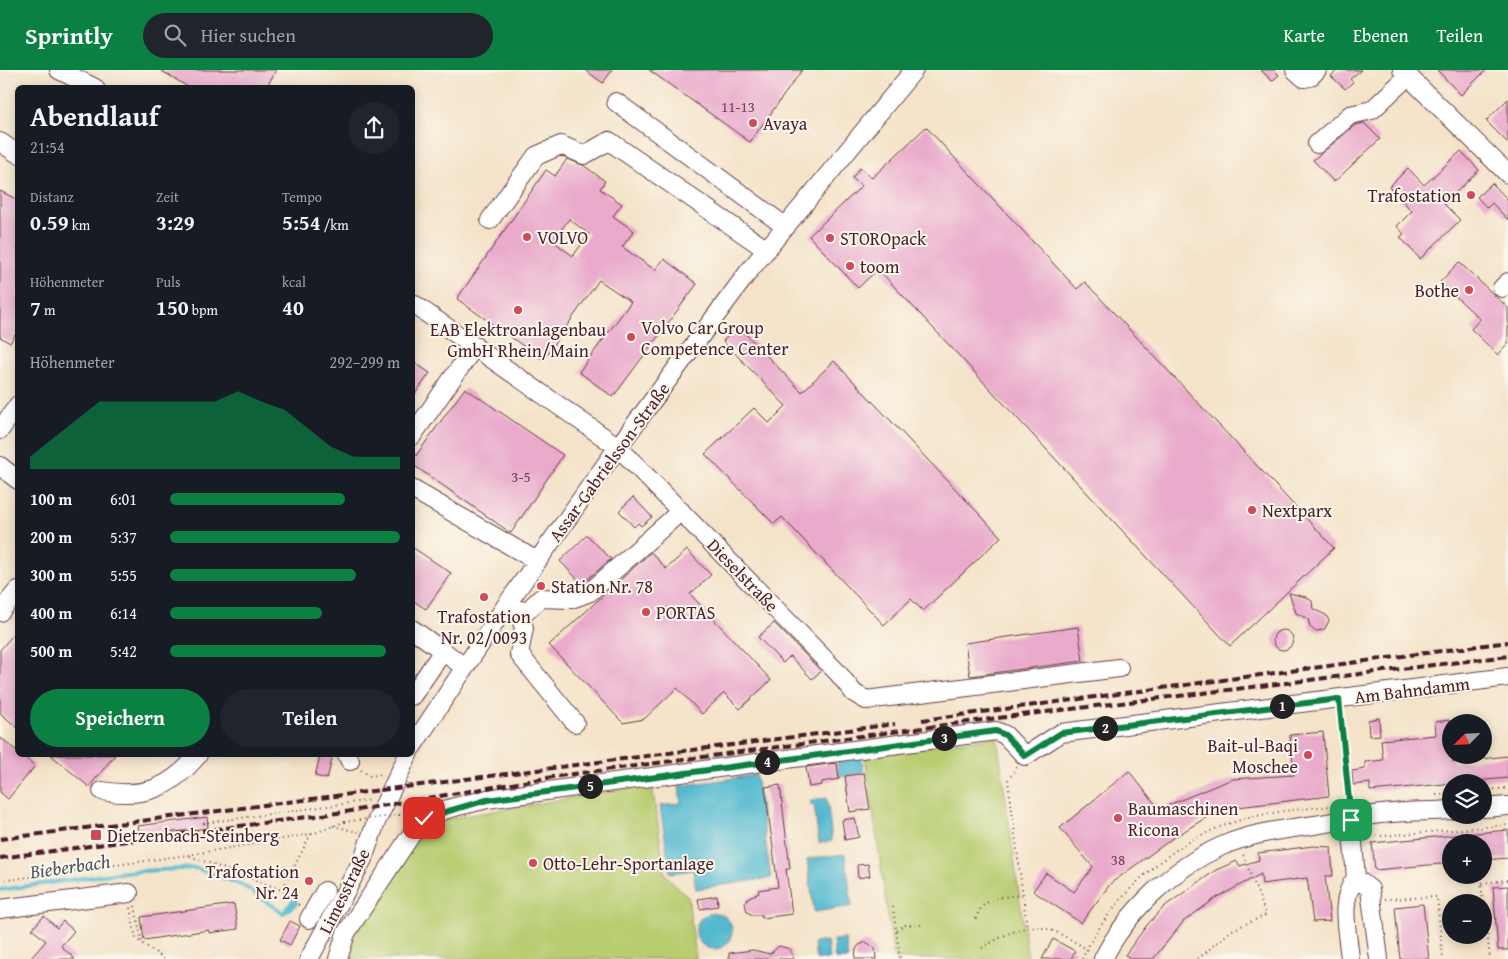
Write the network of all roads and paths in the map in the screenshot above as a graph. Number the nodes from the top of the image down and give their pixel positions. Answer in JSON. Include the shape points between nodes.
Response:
{"nodes":[{"id":1,"x":59,"y":70,"type":"edge"},
{"id":2,"x":914,"y":70,"type":"edge"},
{"id":3,"x":1295,"y":70,"type":"edge"},
{"id":4,"x":1317,"y":70,"type":"edge"},
{"id":5,"x":1405,"y":73,"type":"edge"},
{"id":6,"x":89,"y":85,"type":"edge"},
{"id":7,"x":616,"y":102,"type":"dead end"},
{"id":8,"x":0,"y":142,"type":"edge"},
{"id":9,"x":1317,"y":144,"type":"dead end"},
{"id":10,"x":15,"y":152,"type":"edge"},
{"id":11,"x":1508,"y":174,"type":"edge"},
{"id":12,"x":490,"y":220,"type":"dead end"},
{"id":13,"x":786,"y":227,"type":"junction"},
{"id":14,"x":767,"y":250,"type":"junction"},
{"id":15,"x":415,"y":306,"type":"edge"},
{"id":16,"x":474,"y":346,"type":"junction"},
{"id":17,"x":15,"y":409,"type":"edge"},
{"id":18,"x":0,"y":430,"type":"edge"},
{"id":19,"x":415,"y":432,"type":"edge"},
{"id":20,"x":618,"y":447,"type":"junction"},
{"id":21,"x":0,"y":466,"type":"edge"},
{"id":22,"x":15,"y":478,"type":"edge"},
{"id":23,"x":415,"y":491,"type":"edge"},
{"id":24,"x":680,"y":511,"type":"junction"},
{"id":25,"x":537,"y":561,"type":"junction"},
{"id":26,"x":15,"y":594,"type":"edge"},
{"id":27,"x":512,"y":607,"type":"junction"},
{"id":28,"x":0,"y":612,"type":"edge"},
{"id":29,"x":415,"y":631,"type":"edge"},
{"id":30,"x":443,"y":650,"type":"junction"},
{"id":31,"x":464,"y":668,"type":"junction"},
{"id":32,"x":1119,"y":668,"type":"dead end"},
{"id":33,"x":1508,"y":678,"type":"edge"},
{"id":34,"x":415,"y":692,"type":"edge"},
{"id":35,"x":1339,"y":699,"type":"junction"},
{"id":36,"x":575,"y":723,"type":"dead end"},
{"id":37,"x":415,"y":742,"type":"edge"},
{"id":38,"x":1025,"y":756,"type":"junction"},
{"id":39,"x":196,"y":757,"type":"edge"},
{"id":40,"x":407,"y":757,"type":"edge"},
{"id":41,"x":364,"y":773,"type":"dead end"},
{"id":42,"x":384,"y":774,"type":"dead end"},
{"id":43,"x":1508,"y":788,"type":"edge"},
{"id":44,"x":1492,"y":789,"type":"edge"},
{"id":45,"x":102,"y":791,"type":"dead end"},
{"id":46,"x":373,"y":800,"type":"dead end"},
{"id":47,"x":1508,"y":806,"type":"edge"},
{"id":48,"x":1492,"y":807,"type":"edge"},
{"id":49,"x":1442,"y":811,"type":"edge"},
{"id":50,"x":399,"y":814,"type":"dead end"},
{"id":51,"x":204,"y":817,"type":"dead end"},
{"id":52,"x":204,"y":823,"type":"junction"},
{"id":53,"x":1508,"y":824,"type":"edge"},
{"id":54,"x":333,"y":826,"type":"junction"},
{"id":55,"x":1351,"y":827,"type":"junction"},
{"id":56,"x":205,"y":829,"type":"dead end"},
{"id":57,"x":354,"y":832,"type":"dead end"},
{"id":58,"x":312,"y":834,"type":"junction"},
{"id":59,"x":1237,"y":840,"type":"junction"},
{"id":60,"x":188,"y":855,"type":"junction"},
{"id":61,"x":1356,"y":878,"type":"junction"},
{"id":62,"x":1508,"y":880,"type":"edge"},
{"id":63,"x":0,"y":881,"type":"edge"},
{"id":64,"x":282,"y":890,"type":"junction"},
{"id":65,"x":325,"y":891,"type":"dead end"},
{"id":66,"x":1483,"y":894,"type":"edge"},
{"id":67,"x":1023,"y":895,"type":"junction"},
{"id":68,"x":130,"y":896,"type":"junction"},
{"id":69,"x":1373,"y":900,"type":"junction"},
{"id":70,"x":893,"y":906,"type":"dead end"},
{"id":71,"x":0,"y":909,"type":"edge"},
{"id":72,"x":309,"y":918,"type":"joint"},
{"id":73,"x":976,"y":919,"type":"dead end"},
{"id":74,"x":922,"y":925,"type":"dead end"},
{"id":75,"x":1027,"y":927,"type":"junction"},
{"id":76,"x":896,"y":932,"type":"junction"},
{"id":77,"x":142,"y":943,"type":"junction"},
{"id":78,"x":1488,"y":944,"type":"edge"},
{"id":79,"x":982,"y":948,"type":"dead end"},
{"id":80,"x":165,"y":959,"type":"edge"},
{"id":81,"x":309,"y":959,"type":"edge"},
{"id":82,"x":338,"y":959,"type":"edge"},
{"id":83,"x":900,"y":959,"type":"edge"},
{"id":84,"x":1103,"y":959,"type":"edge"},
{"id":85,"x":1198,"y":959,"type":"edge"},
{"id":86,"x":1350,"y":959,"type":"edge"},
{"id":87,"x":1379,"y":959,"type":"edge"},
{"id":88,"x":1443,"y":959,"type":"edge"},
{"id":89,"x":1490,"y":959,"type":"edge"}],
"edges":[{"from":1,"to":6,"type":"street"},
{"from":2,"to":13,"type":"street","name":"Assar-Gabrielsson-Straße"},
{"from":3,"to":4,"type":"street","via":[[1304,78]]},
{"from":5,"to":9,"type":"street","via":[[1372,110],[1350,115]]},
{"from":5,"to":11,"type":"street"},
{"from":7,"to":13,"type":"street"},
{"from":8,"to":10,"type":"street"},
{"from":12,"to":14,"type":"street","via":[[536,156],[561,145],[584,156],[609,141]]},
{"from":13,"to":14,"type":"street","name":"Assar-Gabrielsson-Straße"},
{"from":14,"to":20,"type":"street","name":"Assar-Gabrielsson-Straße"},
{"from":15,"to":16,"type":"street","name":"Dieselstraße"},
{"from":16,"to":19,"type":"street"},
{"from":16,"to":20,"type":"street","name":"Dieselstraße"},
{"from":17,"to":18,"type":"street"},
{"from":20,"to":24,"type":"street","name":"Dieselstraße"},
{"from":20,"to":25,"type":"street","name":"Assar-Gabrielsson-Straße"},
{"from":21,"to":22,"type":"street"},
{"from":23,"to":25,"type":"street"},
{"from":24,"to":27,"type":"street","via":[[590,592],[571,599],[541,598],[528,611]]},
{"from":24,"to":32,"type":"street","name":"Dieselstraße","via":[[854,693],[866,700]]},
{"from":25,"to":27,"type":"street","name":"Assar-Gabrielsson-Straße"},
{"from":26,"to":28,"type":"street"},
{"from":27,"to":31,"type":"street","name":"Assar-Gabrielsson-Straße"},
{"from":27,"to":36,"type":"street","via":[[524,628],[519,654]]},
{"from":29,"to":30,"type":"street"},
{"from":30,"to":31,"type":"street"},
{"from":30,"to":34,"type":"street"},
{"from":31,"to":37,"type":"street","name":"Assar-Gabrielsson-Straße"},
{"from":33,"to":35,"type":"street","name":"Am Bahndamm"},
{"from":35,"to":38,"type":"street","name":"Am Bahndamm","via":[[1061,733]]},
{"from":35,"to":55,"type":"path"},
{"from":38,"to":67,"type":"path","via":[[1008,780]]},
{"from":38,"to":82,"type":"street","via":[[1005,735],[996,731],[487,800],[433,814],[417,826],[375,887],[346,932]]},
{"from":39,"to":45,"type":"street","via":[[165,784],[148,792],[125,795]]},
{"from":40,"to":81,"type":"street","name":"Limesstraße","via":[[363,858]]},
{"from":41,"to":42,"type":"path","via":[[370,776]]},
{"from":43,"to":44,"type":"path"},
{"from":46,"to":52,"type":"path"},
{"from":47,"to":48,"type":"street"},
{"from":49,"to":55,"type":"street","via":[[1368,816]]},
{"from":50,"to":54,"type":"path","bridge":true},
{"from":51,"to":52,"type":"path"},
{"from":52,"to":56,"type":"path"},
{"from":53,"to":55,"type":"path","via":[[1382,836]]},
{"from":54,"to":57,"type":"path"},
{"from":54,"to":58,"type":"path"},
{"from":55,"to":59,"type":"street","via":[[1267,832]]},
{"from":55,"to":61,"type":"street"},
{"from":58,"to":60,"type":"path"},
{"from":58,"to":64,"type":"path"},
{"from":59,"to":84,"type":"street","via":[[1204,855],[1158,890],[1130,918]]},
{"from":59,"to":85,"type":"path","via":[[1266,915],[1232,930]]},
{"from":60,"to":63,"type":"path"},
{"from":60,"to":64,"type":"path"},
{"from":61,"to":69,"type":"street","via":[[1370,889]]},
{"from":61,"to":86,"type":"street","via":[[1346,897]]},
{"from":62,"to":66,"type":"path","via":[[1481,882]]},
{"from":64,"to":72,"type":"path"},
{"from":65,"to":72,"type":"street"},
{"from":67,"to":73,"type":"path","via":[[989,900],[978,911]]},
{"from":67,"to":75,"type":"path"},
{"from":68,"to":71,"type":"street"},
{"from":68,"to":77,"type":"path"},
{"from":68,"to":77,"type":"path","via":[[136,939]]},
{"from":69,"to":87,"type":"street"},
{"from":69,"to":88,"type":"path","via":[[1438,897]]},
{"from":70,"to":76,"type":"path"},
{"from":74,"to":76,"type":"path","via":[[904,925]]},
{"from":75,"to":79,"type":"path","via":[[1010,932]]},
{"from":75,"to":84,"type":"path","via":[[1043,926]]},
{"from":76,"to":83,"type":"path"},
{"from":77,"to":80,"type":"path"},
{"from":78,"to":89,"type":"path"}]}
